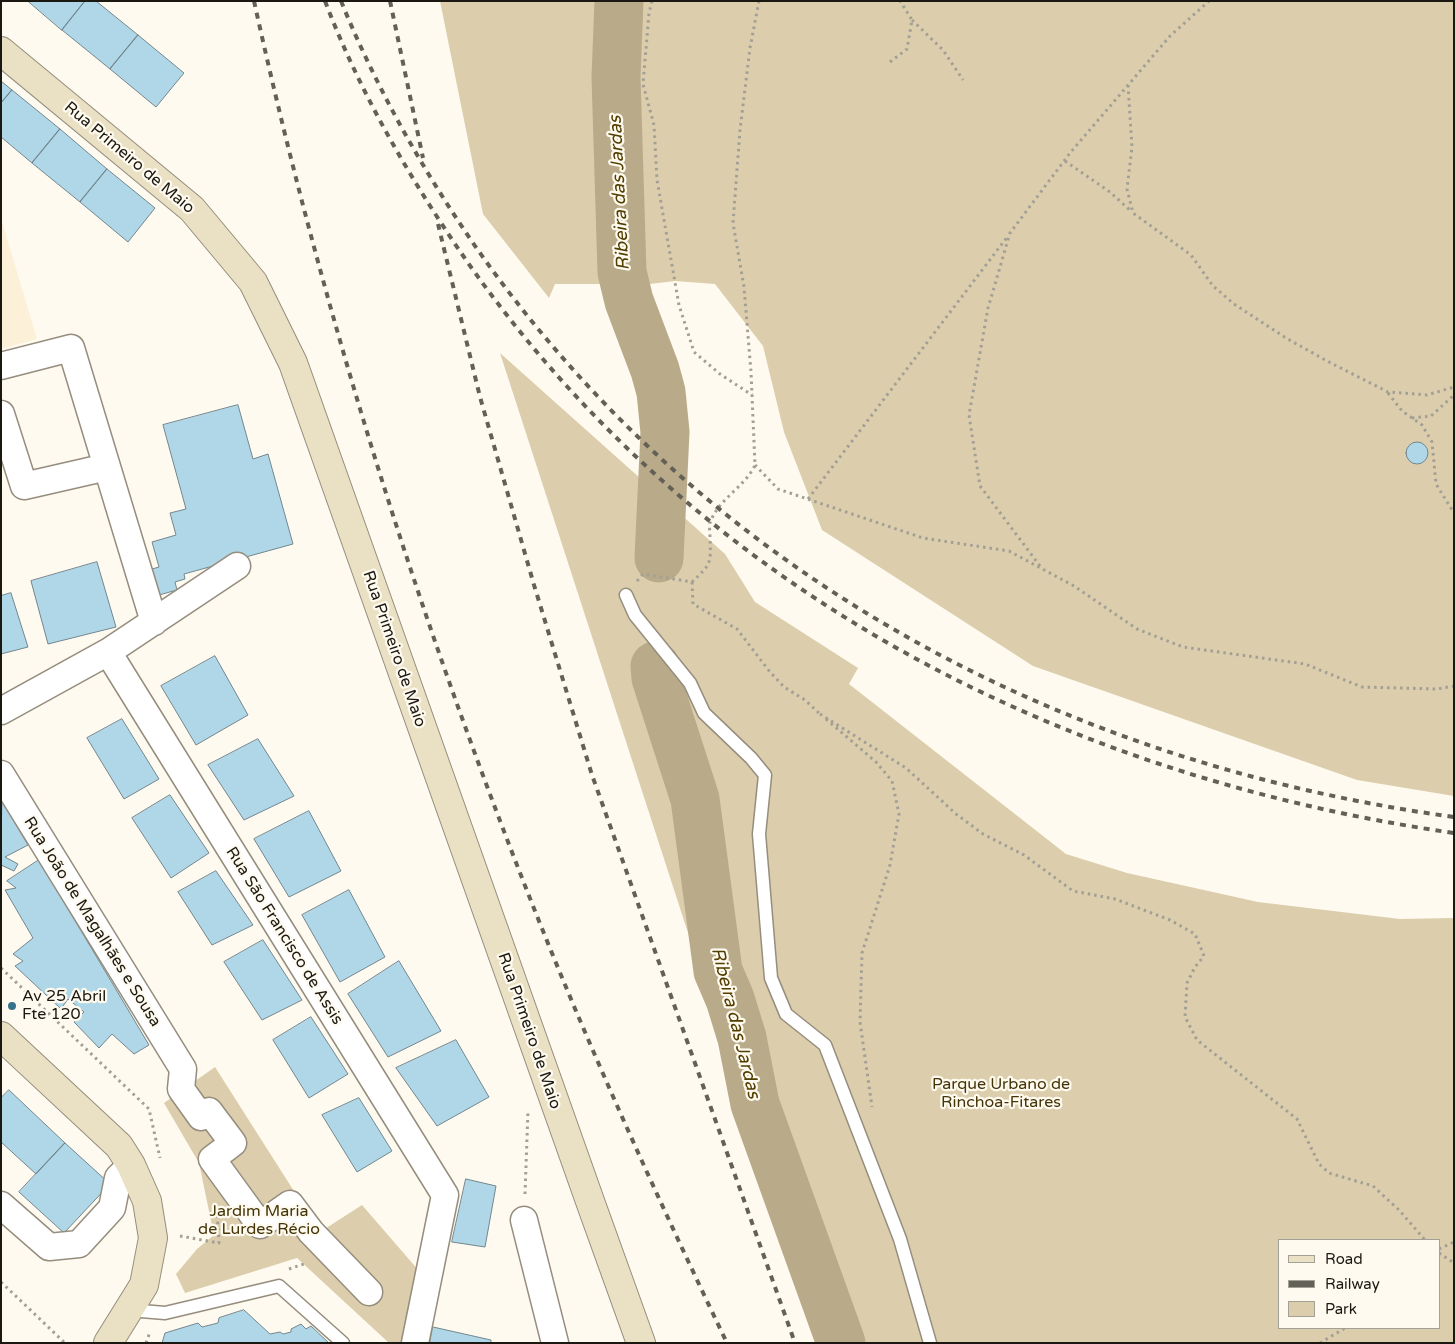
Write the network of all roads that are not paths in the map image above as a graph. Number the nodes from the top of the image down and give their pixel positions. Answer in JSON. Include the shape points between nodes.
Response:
{"nodes":[{"id":1,"x":1,"y":51,"type":"edge"},
{"id":2,"x":1,"y":366,"type":"edge"},
{"id":3,"x":1,"y":414,"type":"edge"},
{"id":4,"x":107,"y":467,"type":"junction"},
{"id":5,"x":237,"y":566,"type":"dead end"},
{"id":6,"x":626,"y":595,"type":"road end"},
{"id":7,"x":154,"y":622,"type":"junction"},
{"id":8,"x":108,"y":652,"type":"junction"},
{"id":9,"x":1,"y":711,"type":"edge"},
{"id":10,"x":1,"y":774,"type":"edge"},
{"id":11,"x":1,"y":1036,"type":"edge"},
{"id":12,"x":131,"y":1165,"type":"junction"},
{"id":13,"x":1,"y":1205,"type":"edge"},
{"id":14,"x":524,"y":1220,"type":"road end"},
{"id":15,"x":369,"y":1292,"type":"dead end"},
{"id":16,"x":129,"y":1310,"type":"junction"},
{"id":17,"x":108,"y":1343,"type":"edge"},
{"id":18,"x":343,"y":1343,"type":"edge"},
{"id":19,"x":415,"y":1343,"type":"edge"},
{"id":20,"x":555,"y":1343,"type":"edge"},
{"id":21,"x":641,"y":1343,"type":"edge"},
{"id":22,"x":930,"y":1343,"type":"edge"}],
"edges":[{"from":1,"to":21,"type":"street","name":"Rua Primeiro de Maio","via":[[192,209],[253,282],[294,363]]},
{"from":2,"to":4,"type":"street","via":[[70,348]]},
{"from":3,"to":4,"type":"street","via":[[24,486]]},
{"from":4,"to":7,"type":"street"},
{"from":5,"to":7,"type":"street"},
{"from":6,"to":22,"type":"lane","via":[[636,615],[690,683],[704,713],[766,775],[759,834],[771,978],[786,1014],[825,1045],[900,1239]]},
{"from":7,"to":8,"type":"street"},
{"from":8,"to":9,"type":"street"},
{"from":8,"to":19,"type":"street","name":"Rua São Francisco de Assis","via":[[445,1195]]},
{"from":10,"to":15,"type":"street","name":"Rua João de Magalhães e Sousa","via":[[183,1069],[181,1089],[202,1117],[209,1112],[233,1143],[212,1159],[260,1225],[290,1204],[311,1232]]},
{"from":11,"to":12,"type":"street","via":[[119,1146]]},
{"from":12,"to":13,"type":"street","via":[[118,1178],[112,1208],[79,1244],[49,1247]]},
{"from":12,"to":16,"type":"street","via":[[147,1201],[153,1238],[144,1285]]},
{"from":14,"to":20,"type":"street"},
{"from":16,"to":17,"type":"street"},
{"from":16,"to":18,"type":"lane","via":[[165,1313],[279,1286]]}]}
